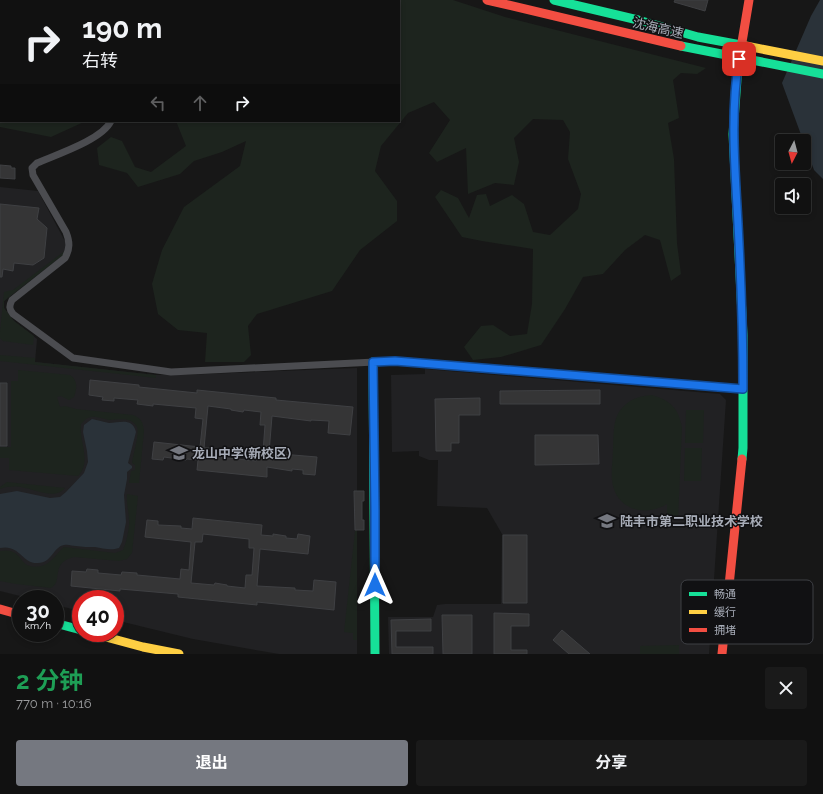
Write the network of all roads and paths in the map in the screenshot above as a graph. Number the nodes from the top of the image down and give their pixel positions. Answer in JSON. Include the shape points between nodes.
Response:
{"nodes":[{"id":1,"x":488,"y":0,"type":"edge"},
{"id":2,"x":554,"y":0,"type":"edge"},
{"id":3,"x":578,"y":0,"type":"edge"},
{"id":4,"x":748,"y":0,"type":"edge"},
{"id":5,"x":638,"y":20,"type":"junction"},
{"id":6,"x":823,"y":61,"type":"edge"},
{"id":7,"x":823,"y":74,"type":"edge"},
{"id":8,"x":110,"y":122,"type":"edge"},
{"id":9,"x":373,"y":362,"type":"junction"},
{"id":10,"x":743,"y":389,"type":"junction"},
{"id":11,"x":730,"y":580,"type":"edge"},
{"id":12,"x":0,"y":609,"type":"edge"},
{"id":13,"x":12,"y":612,"type":"edge"},
{"id":14,"x":124,"y":642,"type":"edge"},
{"id":15,"x":723,"y":644,"type":"edge"},
{"id":16,"x":179,"y":654,"type":"edge"},
{"id":17,"x":375,"y":654,"type":"edge"},
{"id":18,"x":722,"y":654,"type":"edge"}],
"edges":[{"from":1,"to":7,"type":"main road","name":"沈海高速","via":[[697,50]]},
{"from":2,"to":5,"type":"main road","name":"沈海高速"},
{"from":3,"to":5,"type":"main road"},
{"from":4,"to":10,"type":"main road","via":[[737,74],[733,134],[743,335]]},
{"from":5,"to":6,"type":"main road","name":"沈海高速","via":[[698,37]]},
{"from":8,"to":9,"type":"street","via":[[88,140],[37,163],[32,168],[66,232],[69,246],[64,258],[12,300],[9,307],[13,314],[79,360],[171,372]]},
{"from":9,"to":10,"type":"street","via":[[395,361]]},
{"from":9,"to":17,"type":"main road"},
{"from":10,"to":11,"type":"main road","via":[[743,448]]},
{"from":12,"to":13,"type":"main road"},
{"from":14,"to":16,"type":"main road"},
{"from":15,"to":18,"type":"main road"}]}
